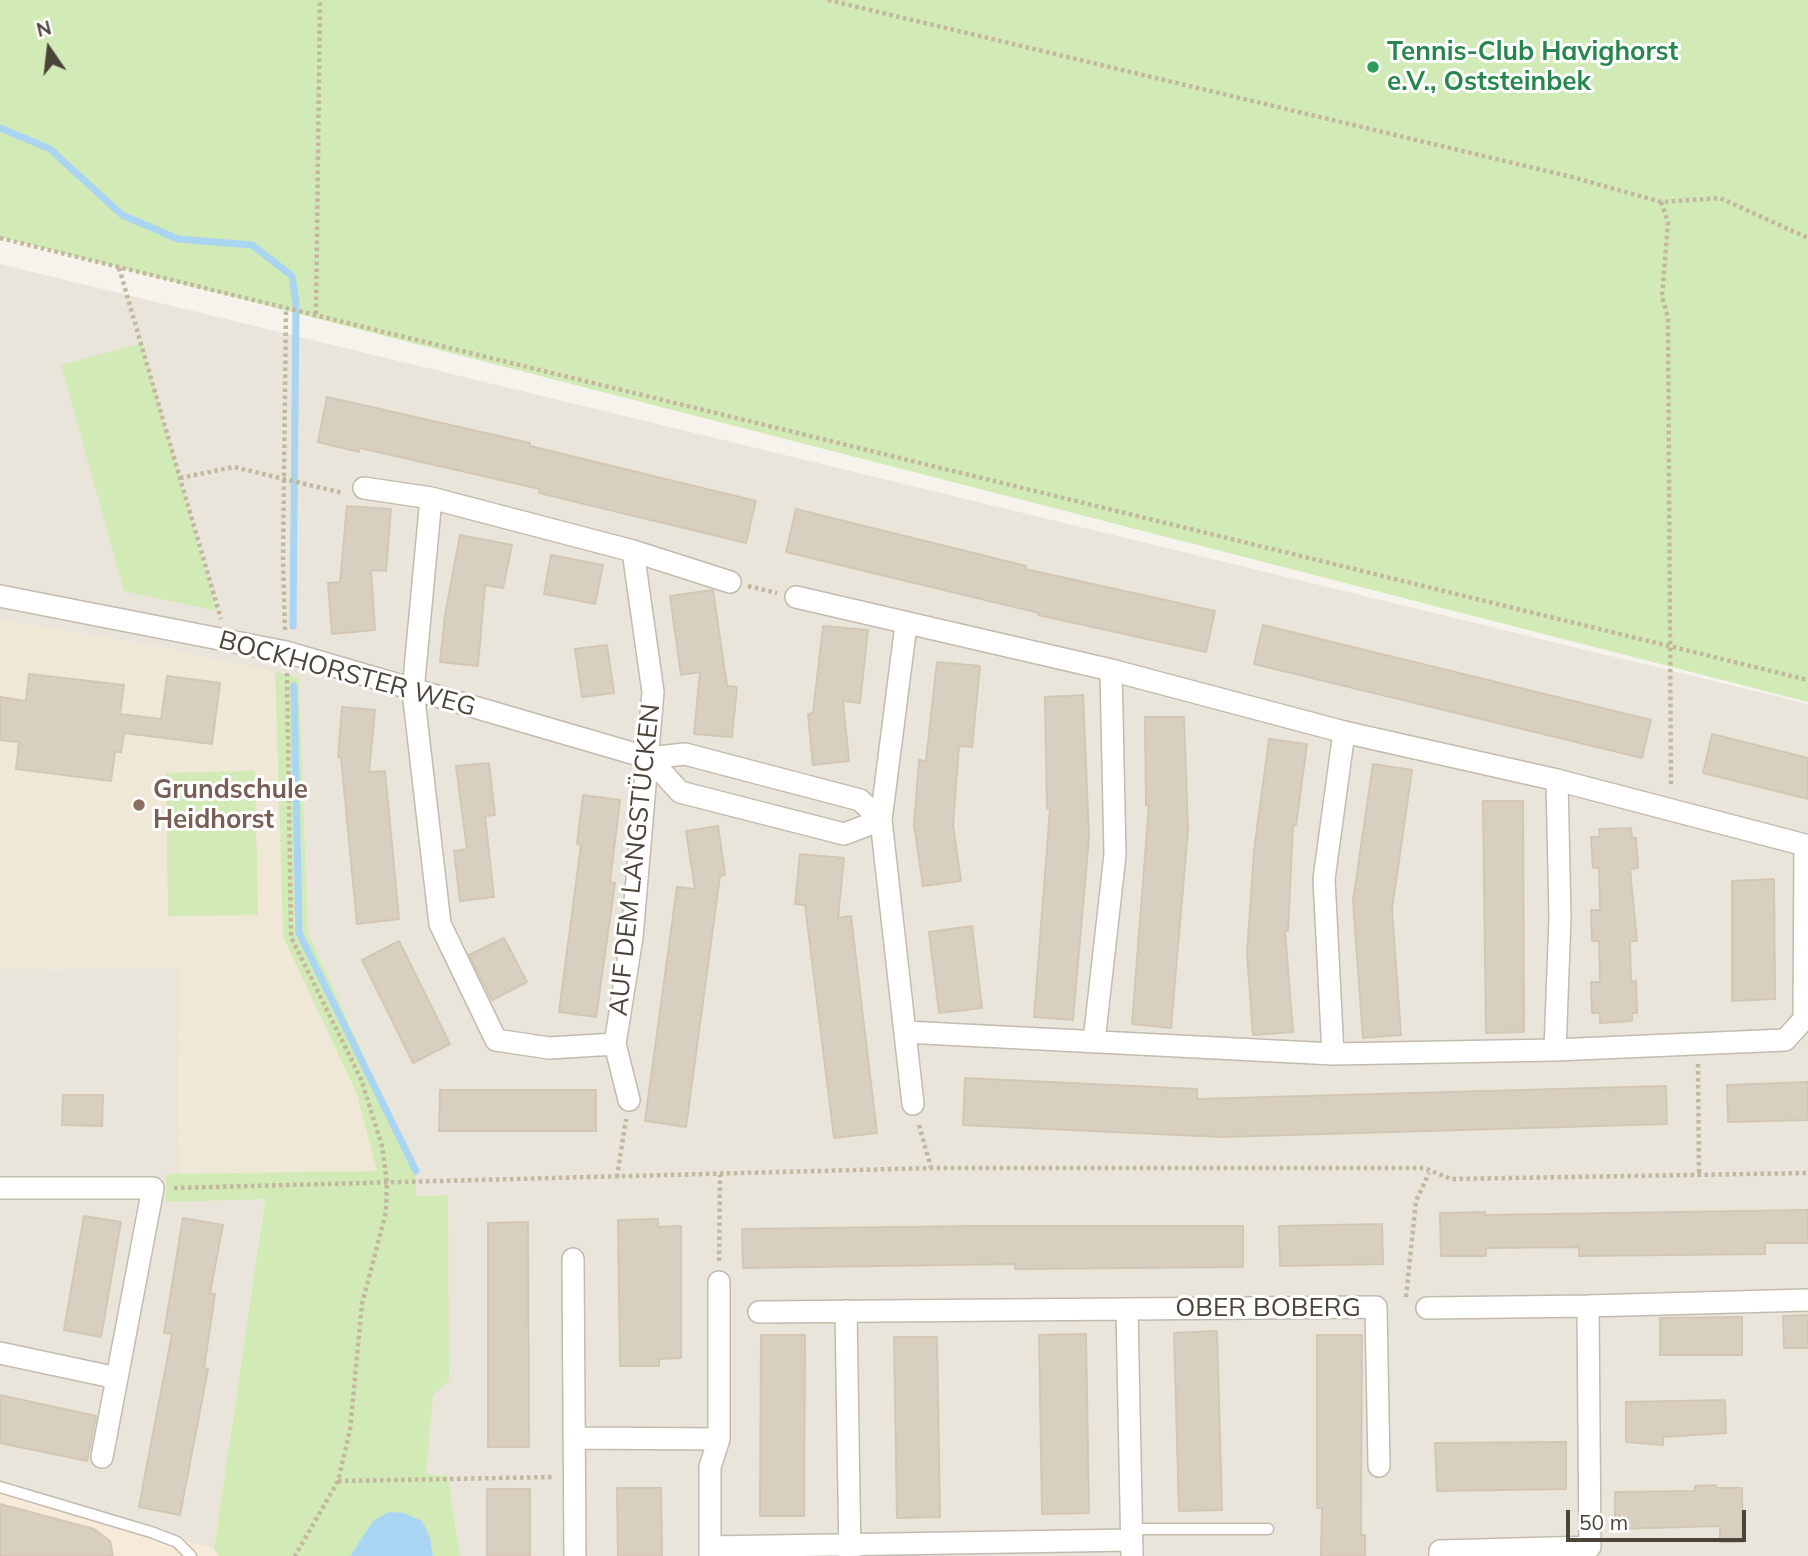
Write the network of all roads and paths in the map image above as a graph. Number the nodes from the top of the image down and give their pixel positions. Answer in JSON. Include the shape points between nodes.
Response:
{"nodes":[{"id":1,"x":320,"y":0,"type":"edge"},
{"id":2,"x":828,"y":0,"type":"edge"},
{"id":3,"x":1661,"y":202,"type":"junction"},
{"id":4,"x":0,"y":238,"type":"edge"},
{"id":5,"x":1808,"y":238,"type":"edge"},
{"id":6,"x":119,"y":267,"type":"junction"},
{"id":7,"x":288,"y":309,"type":"junction"},
{"id":8,"x":316,"y":314,"type":"junction"},
{"id":9,"x":180,"y":478,"type":"junction"},
{"id":10,"x":292,"y":481,"type":"junction"},
{"id":11,"x":364,"y":488,"type":"joint"},
{"id":12,"x":430,"y":498,"type":"junction"},
{"id":13,"x":633,"y":551,"type":"junction"},
{"id":14,"x":730,"y":582,"type":"joint"},
{"id":15,"x":0,"y":596,"type":"edge"},
{"id":16,"x":796,"y":597,"type":"joint"},
{"id":17,"x":906,"y":625,"type":"junction"},
{"id":18,"x":228,"y":640,"type":"junction"},
{"id":19,"x":1669,"y":646,"type":"junction"},
{"id":20,"x":286,"y":652,"type":"junction"},
{"id":21,"x":1111,"y":670,"type":"junction"},
{"id":22,"x":1808,"y":680,"type":"edge"},
{"id":23,"x":413,"y":691,"type":"junction"},
{"id":24,"x":1344,"y":732,"type":"junction"},
{"id":25,"x":649,"y":758,"type":"junction"},
{"id":26,"x":1557,"y":780,"type":"junction"},
{"id":27,"x":1671,"y":780,"type":"dead end"},
{"id":28,"x":881,"y":820,"type":"junction"},
{"id":29,"x":905,"y":1032,"type":"junction"},
{"id":30,"x":1094,"y":1041,"type":"junction"},
{"id":31,"x":615,"y":1044,"type":"junction"},
{"id":32,"x":1698,"y":1044,"type":"junction"},
{"id":33,"x":1555,"y":1050,"type":"junction"},
{"id":34,"x":1333,"y":1054,"type":"junction"},
{"id":35,"x":629,"y":1100,"type":"joint"},
{"id":36,"x":913,"y":1104,"type":"joint"},
{"id":37,"x":931,"y":1168,"type":"junction"},
{"id":38,"x":1429,"y":1173,"type":"junction"},
{"id":39,"x":1808,"y":1173,"type":"edge"},
{"id":40,"x":720,"y":1175,"type":"junction"},
{"id":41,"x":1699,"y":1175,"type":"junction"},
{"id":42,"x":617,"y":1177,"type":"junction"},
{"id":43,"x":387,"y":1183,"type":"junction"},
{"id":44,"x":0,"y":1188,"type":"edge"},
{"id":45,"x":153,"y":1188,"type":"junction"},
{"id":46,"x":573,"y":1259,"type":"dead end"},
{"id":47,"x":719,"y":1282,"type":"joint"},
{"id":48,"x":1808,"y":1300,"type":"edge"},
{"id":49,"x":1588,"y":1306,"type":"junction"},
{"id":50,"x":1376,"y":1307,"type":"junction"},
{"id":51,"x":1427,"y":1308,"type":"dead end"},
{"id":52,"x":1127,"y":1309,"type":"junction"},
{"id":53,"x":846,"y":1311,"type":"junction"},
{"id":54,"x":758,"y":1312,"type":"dead end"},
{"id":55,"x":0,"y":1353,"type":"edge"},
{"id":56,"x":117,"y":1378,"type":"junction"},
{"id":57,"x":574,"y":1438,"type":"junction"},
{"id":58,"x":719,"y":1439,"type":"junction"},
{"id":59,"x":102,"y":1457,"type":"dead end"},
{"id":60,"x":1379,"y":1466,"type":"dead end"},
{"id":61,"x":575,"y":1476,"type":"junction"},
{"id":62,"x":338,"y":1481,"type":"junction"},
{"id":63,"x":0,"y":1487,"type":"edge"},
{"id":64,"x":1268,"y":1529,"type":"dead end"},
{"id":65,"x":1132,"y":1542,"type":"edge"},
{"id":66,"x":849,"y":1550,"type":"edge"},
{"id":67,"x":710,"y":1552,"type":"edge"},
{"id":68,"x":191,"y":1556,"type":"edge"},
{"id":69,"x":295,"y":1556,"type":"edge"},
{"id":70,"x":575,"y":1556,"type":"edge"},
{"id":71,"x":1440,"y":1556,"type":"edge"}],
"edges":[{"from":1,"to":8,"type":"path"},
{"from":2,"to":3,"type":"path"},
{"from":3,"to":5,"type":"path","via":[[1720,198]]},
{"from":3,"to":19,"type":"path","via":[[1668,222],[1662,297],[1668,317]]},
{"from":4,"to":6,"type":"path"},
{"from":6,"to":7,"type":"path"},
{"from":6,"to":9,"type":"path"},
{"from":7,"to":8,"type":"path"},
{"from":7,"to":10,"type":"path"},
{"from":8,"to":19,"type":"path"},
{"from":9,"to":10,"type":"path","via":[[234,467]]},
{"from":9,"to":18,"type":"path"},
{"from":10,"to":11,"type":"path","via":[[344,494]]},
{"from":10,"to":20,"type":"path","via":[[283,559]]},
{"from":11,"to":12,"type":"street"},
{"from":12,"to":13,"type":"street"},
{"from":12,"to":23,"type":"street","name":"AUF DEM LANGSTÜCKEN"},
{"from":13,"to":14,"type":"street"},
{"from":13,"to":25,"type":"street","name":"AUF DEM LANGSTÜCKEN","via":[[653,692]]},
{"from":14,"to":16,"type":"path"},
{"from":15,"to":18,"type":"street","name":"BOCKHORSTER WEG"},
{"from":16,"to":17,"type":"street"},
{"from":17,"to":21,"type":"street"},
{"from":17,"to":28,"type":"street"},
{"from":18,"to":20,"type":"street","name":"BOCKHORSTER WEG"},
{"from":19,"to":22,"type":"path"},
{"from":19,"to":27,"type":"path"},
{"from":20,"to":23,"type":"street","name":"BOCKHORSTER WEG"},
{"from":20,"to":43,"type":"path","via":[[291,937],[361,1079],[382,1146]]},
{"from":21,"to":24,"type":"street"},
{"from":21,"to":30,"type":"street","via":[[1115,855]]},
{"from":23,"to":25,"type":"street","name":"BOCKHORSTER WEG"},
{"from":23,"to":31,"type":"street","name":"AUF DEM LANGSTÜCKEN","via":[[440,924],[496,1040],[549,1048]]},
{"from":24,"to":26,"type":"street"},
{"from":24,"to":34,"type":"street","via":[[1324,879]]},
{"from":25,"to":28,"type":"street","name":"BOCKHORSTER WEG","via":[[685,754],[860,800]]},
{"from":25,"to":28,"type":"street","via":[[680,792],[844,834]]},
{"from":25,"to":31,"type":"street","name":"AUF DEM LANGSTÜCKEN","via":[[632,937]]},
{"from":26,"to":32,"type":"street","via":[[1805,845],[1804,1019],[1786,1040]]},
{"from":26,"to":33,"type":"street","via":[[1560,918]]},
{"from":28,"to":29,"type":"street"},
{"from":29,"to":30,"type":"street"},
{"from":29,"to":36,"type":"street"},
{"from":30,"to":34,"type":"street"},
{"from":31,"to":35,"type":"street","name":"AUF DEM LANGSTÜCKEN"},
{"from":32,"to":33,"type":"street"},
{"from":32,"to":41,"type":"path"},
{"from":33,"to":34,"type":"street"},
{"from":35,"to":42,"type":"path"},
{"from":36,"to":37,"type":"path"},
{"from":37,"to":38,"type":"path","via":[[1424,1168]]},
{"from":37,"to":40,"type":"path"},
{"from":38,"to":41,"type":"path","via":[[1451,1179]]},
{"from":38,"to":50,"type":"path","via":[[1416,1201],[1405,1308]]},
{"from":39,"to":41,"type":"path"},
{"from":40,"to":42,"type":"path"},
{"from":40,"to":47,"type":"path"},
{"from":42,"to":43,"type":"path"},
{"from":43,"to":45,"type":"path"},
{"from":43,"to":62,"type":"path","via":[[386,1212],[362,1304],[350,1430]]},
{"from":44,"to":45,"type":"street"},
{"from":45,"to":56,"type":"street"},
{"from":46,"to":57,"type":"street"},
{"from":47,"to":58,"type":"street"},
{"from":48,"to":49,"type":"street"},
{"from":49,"to":51,"type":"street"},
{"from":49,"to":71,"type":"street","via":[[1590,1547],[1440,1551]]},
{"from":50,"to":52,"type":"street","name":"OBER BOBERG"},
{"from":50,"to":60,"type":"street","name":"OBER BOBERG"},
{"from":52,"to":53,"type":"street","name":"OBER BOBERG"},
{"from":52,"to":65,"type":"street"},
{"from":53,"to":54,"type":"street","name":"OBER BOBERG"},
{"from":53,"to":66,"type":"street"},
{"from":55,"to":56,"type":"street"},
{"from":56,"to":59,"type":"street"},
{"from":57,"to":58,"type":"street"},
{"from":57,"to":61,"type":"street"},
{"from":58,"to":67,"type":"street","via":[[710,1467]]},
{"from":61,"to":62,"type":"path"},
{"from":61,"to":70,"type":"street"},
{"from":62,"to":69,"type":"path"},
{"from":63,"to":68,"type":"lane","via":[[151,1532],[177,1542]]},
{"from":64,"to":65,"type":"lane"},
{"from":65,"to":66,"type":"street"},
{"from":66,"to":67,"type":"street"}]}
